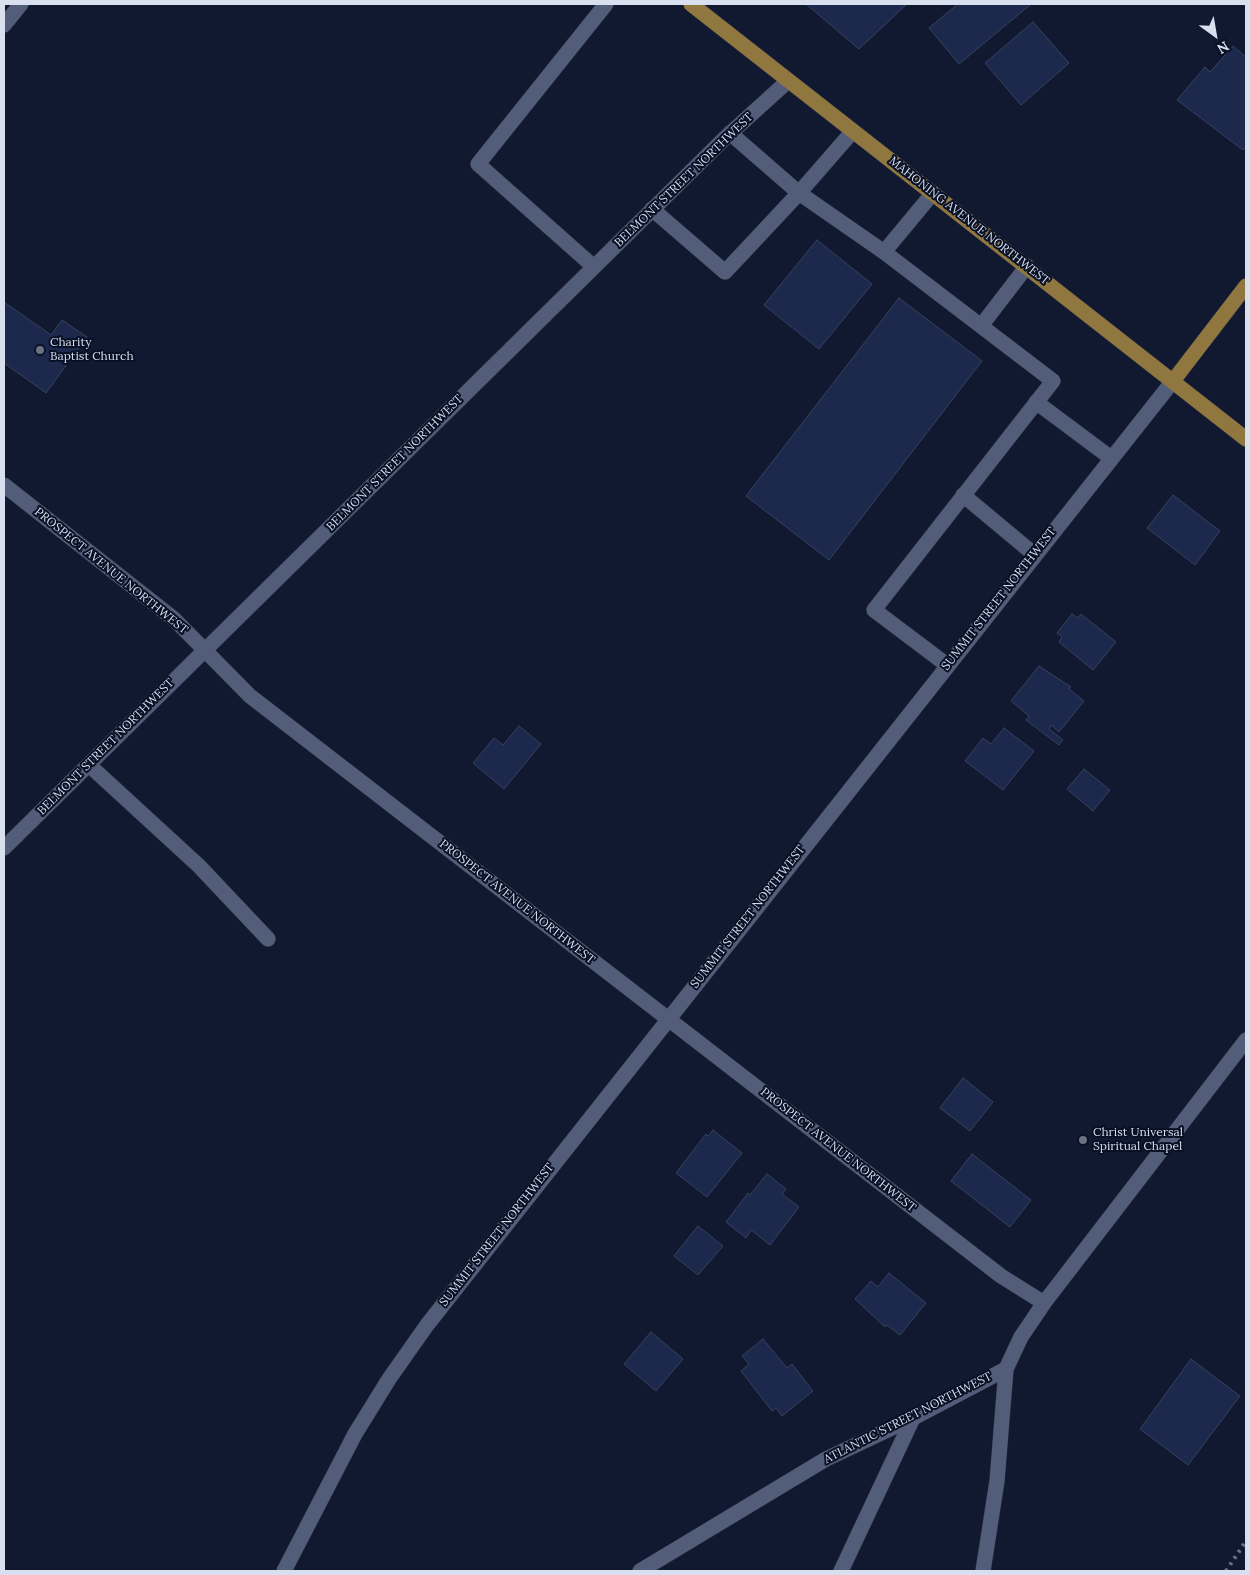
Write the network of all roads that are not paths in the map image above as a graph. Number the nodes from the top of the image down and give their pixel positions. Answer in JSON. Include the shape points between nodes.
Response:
{"nodes":[{"id":1,"x":21,"y":4,"type":"edge"},
{"id":2,"x":606,"y":4,"type":"edge"},
{"id":3,"x":691,"y":4,"type":"edge"},
{"id":4,"x":4,"y":25,"type":"edge"},
{"id":5,"x":788,"y":81,"type":"junction"},
{"id":6,"x":853,"y":131,"type":"junction"},
{"id":7,"x":730,"y":133,"type":"junction"},
{"id":8,"x":800,"y":193,"type":"junction"},
{"id":9,"x":933,"y":193,"type":"junction"},
{"id":10,"x":652,"y":209,"type":"junction"},
{"id":11,"x":884,"y":252,"type":"junction"},
{"id":12,"x":594,"y":266,"type":"junction"},
{"id":13,"x":1027,"y":266,"type":"junction"},
{"id":14,"x":1246,"y":286,"type":"edge"},
{"id":15,"x":981,"y":326,"type":"junction"},
{"id":16,"x":1173,"y":381,"type":"junction"},
{"id":17,"x":1036,"y":402,"type":"junction"},
{"id":18,"x":1246,"y":439,"type":"edge"},
{"id":19,"x":1111,"y":458,"type":"junction"},
{"id":20,"x":4,"y":485,"type":"edge"},
{"id":21,"x":962,"y":495,"type":"junction"},
{"id":22,"x":1035,"y":554,"type":"junction"},
{"id":23,"x":205,"y":650,"type":"junction"},
{"id":24,"x":947,"y":665,"type":"junction"},
{"id":25,"x":88,"y":765,"type":"junction"},
{"id":26,"x":4,"y":848,"type":"edge"},
{"id":27,"x":268,"y":939,"type":"dead end"},
{"id":28,"x":668,"y":1018,"type":"junction"},
{"id":29,"x":1246,"y":1040,"type":"edge"},
{"id":30,"x":1044,"y":1303,"type":"junction"},
{"id":31,"x":1006,"y":1369,"type":"junction"},
{"id":32,"x":913,"y":1418,"type":"junction"},
{"id":33,"x":284,"y":1571,"type":"edge"},
{"id":34,"x":640,"y":1571,"type":"edge"},
{"id":35,"x":842,"y":1571,"type":"edge"},
{"id":36,"x":983,"y":1571,"type":"edge"}],
"edges":[{"from":1,"to":4,"type":"street"},
{"from":2,"to":12,"type":"street","via":[[478,164]]},
{"from":3,"to":5,"type":"main road","name":"MAHONING AVENUE NORTHWEST"},
{"from":5,"to":6,"type":"main road","name":"MAHONING AVENUE NORTHWEST"},
{"from":5,"to":7,"type":"street","name":"BELMONT STREET NORTHWEST"},
{"from":6,"to":8,"type":"street"},
{"from":6,"to":9,"type":"main road","name":"MAHONING AVENUE NORTHWEST"},
{"from":7,"to":8,"type":"street"},
{"from":7,"to":10,"type":"street","name":"BELMONT STREET NORTHWEST"},
{"from":8,"to":10,"type":"street","via":[[725,272]]},
{"from":8,"to":11,"type":"street"},
{"from":9,"to":11,"type":"street"},
{"from":9,"to":13,"type":"main road","name":"MAHONING AVENUE NORTHWEST"},
{"from":10,"to":12,"type":"street","name":"BELMONT STREET NORTHWEST"},
{"from":11,"to":15,"type":"street"},
{"from":12,"to":23,"type":"street","name":"BELMONT STREET NORTHWEST"},
{"from":13,"to":15,"type":"street"},
{"from":13,"to":16,"type":"main road","name":"MAHONING AVENUE NORTHWEST"},
{"from":14,"to":16,"type":"main road","name":"SUMMIT STREET NORTHWEST"},
{"from":15,"to":17,"type":"street","via":[[1052,381]]},
{"from":16,"to":18,"type":"main road","name":"MAHONING AVENUE NORTHWEST"},
{"from":16,"to":19,"type":"street","name":"SUMMIT STREET NORTHWEST"},
{"from":17,"to":19,"type":"street"},
{"from":17,"to":21,"type":"street"},
{"from":19,"to":22,"type":"street","name":"SUMMIT STREET NORTHWEST"},
{"from":20,"to":23,"type":"street","name":"PROSPECT AVENUE NORTHWEST","via":[[174,619]]},
{"from":21,"to":22,"type":"street"},
{"from":21,"to":24,"type":"street","via":[[874,610]]},
{"from":22,"to":24,"type":"street","name":"SUMMIT STREET NORTHWEST"},
{"from":23,"to":25,"type":"street","name":"BELMONT STREET NORTHWEST"},
{"from":23,"to":28,"type":"street","name":"PROSPECT AVENUE NORTHWEST","via":[[250,696]]},
{"from":24,"to":28,"type":"street","name":"SUMMIT STREET NORTHWEST"},
{"from":25,"to":26,"type":"street","name":"BELMONT STREET NORTHWEST"},
{"from":25,"to":27,"type":"street","via":[[199,866]]},
{"from":28,"to":30,"type":"street","name":"PROSPECT AVENUE NORTHWEST","via":[[1000,1276]]},
{"from":28,"to":33,"type":"street","name":"SUMMIT STREET NORTHWEST","via":[[427,1325],[395,1371],[355,1434]]},
{"from":29,"to":30,"type":"street","name":"ATLANTIC STREET NORTHWEST"},
{"from":30,"to":31,"type":"street","name":"ATLANTIC STREET NORTHWEST","via":[[1021,1336]]},
{"from":31,"to":32,"type":"street","name":"ATLANTIC STREET NORTHWEST"},
{"from":31,"to":36,"type":"street","via":[[997,1481]]},
{"from":32,"to":34,"type":"street","name":"ATLANTIC STREET NORTHWEST","via":[[826,1459]]},
{"from":32,"to":35,"type":"street"}]}
